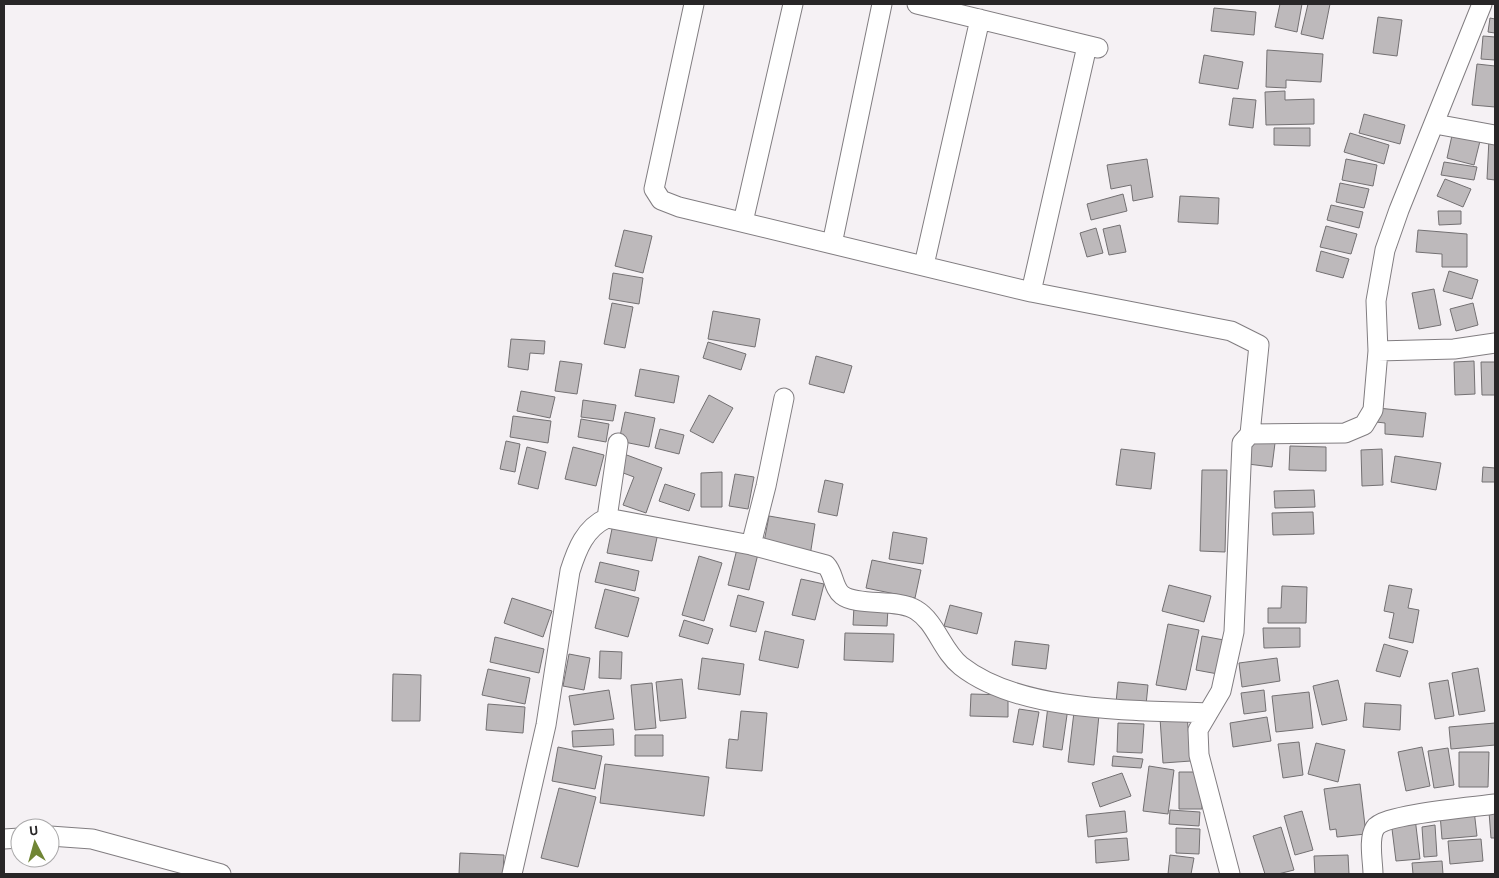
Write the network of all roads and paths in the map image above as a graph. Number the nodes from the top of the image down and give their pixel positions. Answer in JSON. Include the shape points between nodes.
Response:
{"nodes":[{"id":1,"x":694,"y":4,"type":"edge"},
{"id":2,"x":793,"y":4,"type":"edge"},
{"id":3,"x":882,"y":4,"type":"edge"},
{"id":4,"x":917,"y":4,"type":"edge"},
{"id":5,"x":1482,"y":4,"type":"edge"},
{"id":6,"x":949,"y":8,"type":"edge"},
{"id":7,"x":980,"y":19,"type":"junction"},
{"id":8,"x":1435,"y":124,"type":"junction"},
{"id":9,"x":1495,"y":135,"type":"edge"},
{"id":10,"x":743,"y":222,"type":"junction"},
{"id":11,"x":832,"y":244,"type":"junction"},
{"id":12,"x":924,"y":265,"type":"junction"},
{"id":13,"x":1031,"y":292,"type":"junction"},
{"id":14,"x":1495,"y":343,"type":"edge"},
{"id":15,"x":1378,"y":351,"type":"junction"},
{"id":16,"x":784,"y":398,"type":"dead end"},
{"id":17,"x":1250,"y":434,"type":"junction"},
{"id":18,"x":618,"y":443,"type":"dead end"},
{"id":19,"x":607,"y":518,"type":"junction"},
{"id":20,"x":751,"y":545,"type":"junction"},
{"id":21,"x":1208,"y":713,"type":"junction"},
{"id":22,"x":1495,"y":804,"type":"edge"},
{"id":23,"x":60,"y":837,"type":"edge"},
{"id":24,"x":221,"y":874,"type":"edge"},
{"id":25,"x":512,"y":874,"type":"edge"},
{"id":26,"x":1230,"y":874,"type":"edge"},
{"id":27,"x":1373,"y":874,"type":"edge"}],
"edges":[{"from":1,"to":10,"type":"street","via":[[654,188],[657,196],[666,203]]},
{"from":2,"to":10,"type":"street"},
{"from":3,"to":11,"type":"street"},
{"from":4,"to":6,"type":"street"},
{"from":5,"to":8,"type":"street"},
{"from":6,"to":7,"type":"street"},
{"from":7,"to":12,"type":"street"},
{"from":7,"to":13,"type":"street","via":[[1092,47]]},
{"from":8,"to":9,"type":"street"},
{"from":8,"to":15,"type":"street","via":[[1386,250],[1376,301]]},
{"from":10,"to":11,"type":"street"},
{"from":11,"to":12,"type":"street"},
{"from":12,"to":13,"type":"street"},
{"from":13,"to":17,"type":"street","via":[[1231,331],[1259,344]]},
{"from":14,"to":15,"type":"street","via":[[1454,349]]},
{"from":15,"to":17,"type":"street","via":[[1373,410],[1368,421],[1358,429],[1345,433]]},
{"from":16,"to":20,"type":"street"},
{"from":17,"to":21,"type":"street","via":[[1241,449],[1234,632],[1221,691]]},
{"from":18,"to":19,"type":"street"},
{"from":19,"to":20,"type":"street"},
{"from":19,"to":25,"type":"street","via":[[588,532],[576,552],[570,572],[546,725]]},
{"from":20,"to":21,"type":"street","via":[[826,565],[838,591],[848,598],[906,606],[918,611],[960,665],[1022,694],[1086,708]]},
{"from":21,"to":26,"type":"street","via":[[1198,730],[1199,755]]},
{"from":22,"to":27,"type":"street","via":[[1397,817],[1379,823],[1372,833]]},
{"from":23,"to":24,"type":"street","via":[[92,839]]}]}
